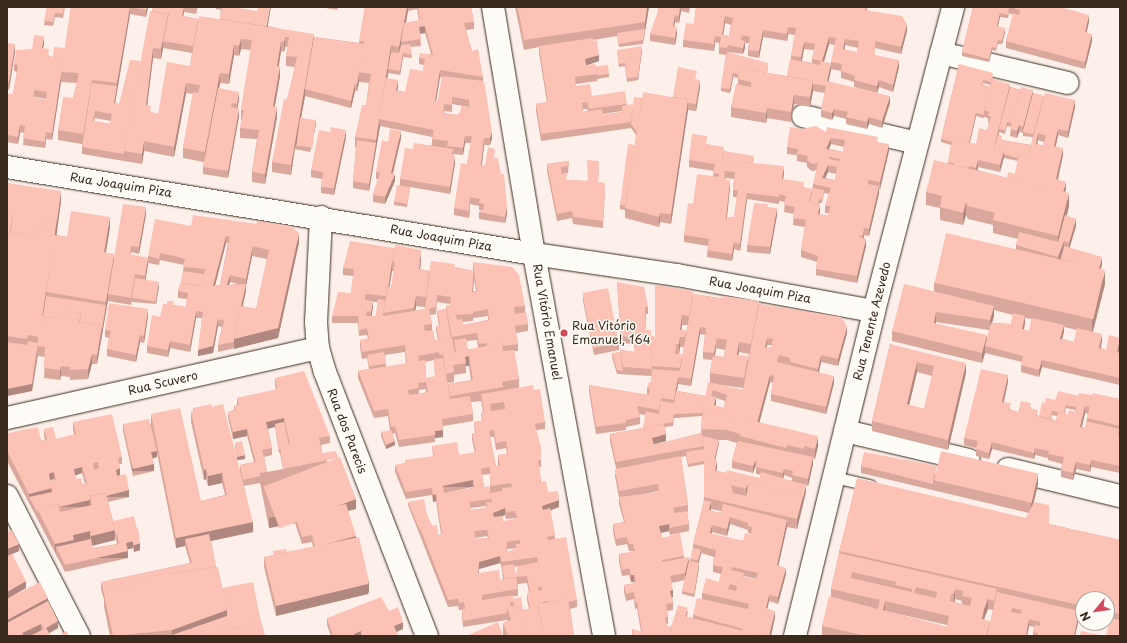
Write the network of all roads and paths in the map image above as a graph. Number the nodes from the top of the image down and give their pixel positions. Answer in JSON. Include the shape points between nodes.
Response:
{"nodes":[{"id":1,"x":493,"y":7,"type":"edge"},
{"id":2,"x":953,"y":7,"type":"edge"},
{"id":3,"x":941,"y":53,"type":"junction"},
{"id":4,"x":1068,"y":83,"type":"dead end"},
{"id":5,"x":803,"y":116,"type":"dead end"},
{"id":6,"x":917,"y":143,"type":"junction"},
{"id":7,"x":7,"y":167,"type":"edge"},
{"id":8,"x":321,"y":217,"type":"junction"},
{"id":9,"x":534,"y":254,"type":"junction"},
{"id":10,"x":874,"y":311,"type":"junction"},
{"id":11,"x":318,"y":348,"type":"junction"},
{"id":12,"x":7,"y":418,"type":"edge"},
{"id":13,"x":845,"y":431,"type":"junction"},
{"id":14,"x":834,"y":476,"type":"junction"},
{"id":15,"x":883,"y":488,"type":"edge"},
{"id":16,"x":7,"y":496,"type":"edge"},
{"id":17,"x":1120,"y":496,"type":"edge"},
{"id":18,"x":79,"y":636,"type":"edge"},
{"id":19,"x":428,"y":636,"type":"edge"},
{"id":20,"x":604,"y":636,"type":"edge"},
{"id":21,"x":795,"y":636,"type":"edge"}],
"edges":[{"from":1,"to":9,"type":"street","name":"Rua Vitório Emanuel"},
{"from":2,"to":3,"type":"street","name":"Rua Tenente Azevedo"},
{"from":3,"to":4,"type":"street"},
{"from":3,"to":6,"type":"street","name":"Rua Tenente Azevedo"},
{"from":5,"to":6,"type":"street"},
{"from":6,"to":10,"type":"street","name":"Rua Tenente Azevedo"},
{"from":7,"to":8,"type":"street","name":"Rua Joaquim Piza"},
{"from":8,"to":9,"type":"street","name":"Rua Joaquim Piza"},
{"from":8,"to":11,"type":"street","name":"Rua dos Parecis","via":[[316,322]]},
{"from":9,"to":10,"type":"street","name":"Rua Joaquim Piza","via":[[677,275]]},
{"from":9,"to":20,"type":"street","name":"Rua Vitório Emanuel"},
{"from":10,"to":13,"type":"street","name":"Rua Tenente Azevedo"},
{"from":11,"to":12,"type":"street","name":"Rua Scuvero"},
{"from":11,"to":19,"type":"street","name":"Rua dos Parecis","via":[[333,394]]},
{"from":13,"to":14,"type":"street","name":"Rua Tenente Azevedo"},
{"from":13,"to":17,"type":"street"},
{"from":14,"to":15,"type":"lane"},
{"from":14,"to":21,"type":"street","name":"Rua Tenente Azevedo"},
{"from":16,"to":18,"type":"street"}]}
